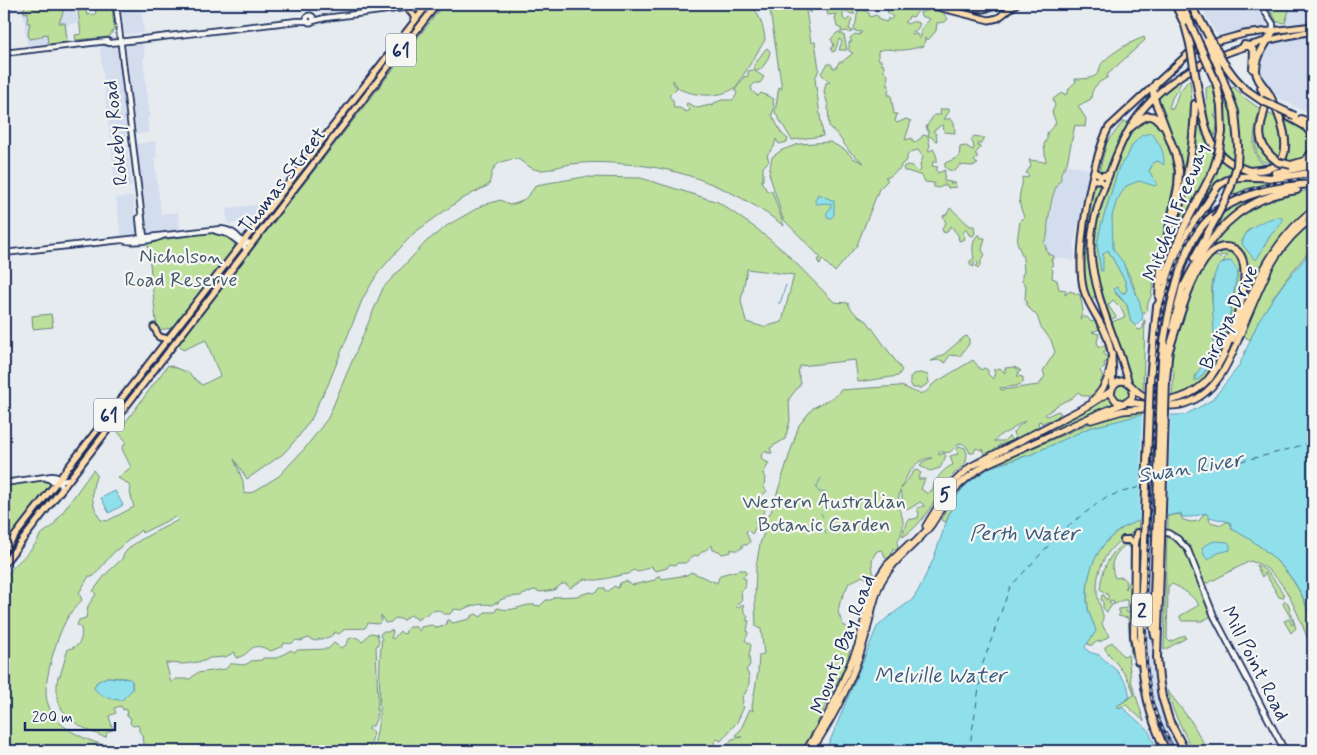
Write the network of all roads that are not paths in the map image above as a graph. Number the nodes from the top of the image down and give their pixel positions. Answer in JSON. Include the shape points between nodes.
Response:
{"nodes":[{"id":1,"x":116,"y":4,"type":"edge"},
{"id":2,"x":436,"y":4,"type":"edge"},
{"id":3,"x":926,"y":4,"type":"edge"},
{"id":4,"x":952,"y":4,"type":"edge"},
{"id":5,"x":1004,"y":4,"type":"edge"},
{"id":6,"x":1016,"y":4,"type":"edge"},
{"id":7,"x":1175,"y":4,"type":"edge"},
{"id":8,"x":1191,"y":4,"type":"edge"},
{"id":9,"x":1260,"y":4,"type":"edge"},
{"id":10,"x":426,"y":6,"type":"edge"},
{"id":11,"x":1182,"y":7,"type":"edge"},
{"id":12,"x":407,"y":9,"type":"junction"},
{"id":13,"x":1198,"y":19,"type":"junction"},
{"id":14,"x":414,"y":22,"type":"junction"},
{"id":15,"x":1187,"y":24,"type":"junction"},
{"id":16,"x":1313,"y":26,"type":"edge"},
{"id":17,"x":1271,"y":31,"type":"junction"},
{"id":18,"x":1313,"y":31,"type":"edge"},
{"id":19,"x":121,"y":40,"type":"junction"},
{"id":20,"x":1266,"y":41,"type":"junction"},
{"id":21,"x":1244,"y":45,"type":"junction"},
{"id":22,"x":1212,"y":52,"type":"junction"},
{"id":23,"x":4,"y":53,"type":"edge"},
{"id":24,"x":1253,"y":57,"type":"junction"},
{"id":25,"x":1233,"y":78,"type":"junction"},
{"id":26,"x":1156,"y":83,"type":"junction"},
{"id":27,"x":1154,"y":98,"type":"junction"},
{"id":28,"x":1197,"y":103,"type":"junction"},
{"id":29,"x":1293,"y":118,"type":"junction"},
{"id":30,"x":1313,"y":124,"type":"edge"},
{"id":31,"x":1131,"y":127,"type":"junction"},
{"id":32,"x":1313,"y":136,"type":"edge"},
{"id":33,"x":1173,"y":145,"type":"junction"},
{"id":34,"x":1313,"y":150,"type":"edge"},
{"id":35,"x":1313,"y":165,"type":"edge"},
{"id":36,"x":1094,"y":170,"type":"junction"},
{"id":37,"x":1250,"y":171,"type":"junction"},
{"id":38,"x":1313,"y":172,"type":"edge"},
{"id":39,"x":1109,"y":174,"type":"junction"},
{"id":40,"x":1092,"y":180,"type":"junction"},
{"id":41,"x":1313,"y":184,"type":"edge"},
{"id":42,"x":1104,"y":185,"type":"junction"},
{"id":43,"x":1313,"y":189,"type":"edge"},
{"id":44,"x":1313,"y":210,"type":"edge"},
{"id":45,"x":1313,"y":218,"type":"edge"},
{"id":46,"x":142,"y":238,"type":"junction"},
{"id":47,"x":243,"y":242,"type":"junction"},
{"id":48,"x":252,"y":242,"type":"junction"},
{"id":49,"x":1167,"y":242,"type":"junction"},
{"id":50,"x":246,"y":250,"type":"junction"},
{"id":51,"x":4,"y":254,"type":"edge"},
{"id":52,"x":1097,"y":284,"type":"junction"},
{"id":53,"x":1183,"y":288,"type":"junction"},
{"id":54,"x":1086,"y":297,"type":"junction"},
{"id":55,"x":1159,"y":297,"type":"junction"},
{"id":56,"x":1156,"y":308,"type":"junction"},
{"id":57,"x":154,"y":327,"type":"dead end"},
{"id":58,"x":168,"y":339,"type":"junction"},
{"id":59,"x":1169,"y":350,"type":"junction"},
{"id":60,"x":1112,"y":353,"type":"junction"},
{"id":61,"x":1209,"y":379,"type":"junction"},
{"id":62,"x":1164,"y":380,"type":"junction"},
{"id":63,"x":1131,"y":386,"type":"junction"},
{"id":64,"x":1112,"y":389,"type":"junction"},
{"id":65,"x":1125,"y":403,"type":"junction"},
{"id":66,"x":1174,"y":405,"type":"junction"},
{"id":67,"x":1077,"y":412,"type":"junction"},
{"id":68,"x":1035,"y":442,"type":"junction"},
{"id":69,"x":69,"y":479,"type":"junction"},
{"id":70,"x":59,"y":480,"type":"junction"},
{"id":71,"x":4,"y":483,"type":"edge"},
{"id":72,"x":62,"y":488,"type":"junction"},
{"id":73,"x":1137,"y":533,"type":"joint"},
{"id":74,"x":1124,"y":540,"type":"dead end"},
{"id":75,"x":1135,"y":544,"type":"junction"},
{"id":76,"x":4,"y":550,"type":"edge"},
{"id":77,"x":4,"y":564,"type":"edge"},
{"id":78,"x":1143,"y":679,"type":"junction"},
{"id":79,"x":806,"y":751,"type":"edge"},
{"id":80,"x":811,"y":751,"type":"edge"},
{"id":81,"x":1166,"y":751,"type":"edge"},
{"id":82,"x":1185,"y":751,"type":"edge"},
{"id":83,"x":1285,"y":751,"type":"edge"}],
"edges":[{"from":1,"to":19,"type":"street","name":"Rokeby Road"},
{"from":2,"to":10,"type":"street","via":[[430,8]]},
{"from":2,"to":48,"type":"main road","name":"Thomas Street","number":"61"},
{"from":3,"to":6,"type":"main road","via":[[986,20],[998,18]]},
{"from":4,"to":5,"type":"main road","via":[[974,8]]},
{"from":7,"to":15,"type":"highway"},
{"from":8,"to":13,"type":"highway"},
{"from":9,"to":17,"type":"street"},
{"from":10,"to":12,"type":"street"},
{"from":10,"to":14,"type":"main road","name":"Thomas Street","number":"61"},
{"from":11,"to":15,"type":"highway","name":"Mitchell Freeway","number":"2"},
{"from":12,"to":14,"type":"main road","via":[[414,16]]},
{"from":12,"to":19,"type":"street","via":[[313,19],[310,16],[297,21]]},
{"from":13,"to":22,"type":"highway","name":"Mitchell Freeway","number":"2","bridge":true},
{"from":13,"to":25,"type":"highway","bridge":true},
{"from":14,"to":47,"type":"main road","name":"Thomas Street","number":"61"},
{"from":15,"to":28,"type":"highway","bridge":true},
{"from":15,"to":55,"type":"highway","name":"Mitchell Freeway","number":"2","bridge":true,"via":[[1217,85],[1222,132],[1213,171],[1178,240]]},
{"from":16,"to":17,"type":"main road"},
{"from":17,"to":20,"type":"highway"},
{"from":17,"to":26,"type":"main road","via":[[1207,44],[1188,54]]},
{"from":18,"to":20,"type":"main road"},
{"from":19,"to":23,"type":"street"},
{"from":19,"to":46,"type":"street","name":"Rokeby Road"},
{"from":20,"to":21,"type":"main road"},
{"from":20,"to":24,"type":"highway"},
{"from":20,"to":37,"type":"highway","via":[[1256,73],[1272,100],[1286,148],[1276,165],[1266,170]]},
{"from":21,"to":24,"type":"highway","via":[[1252,48]]},
{"from":21,"to":27,"type":"main road","via":[[1187,71]]},
{"from":22,"to":25,"type":"highway","bridge":true},
{"from":22,"to":53,"type":"highway","name":"Mitchell Freeway","number":"2","bridge":true,"via":[[1236,117],[1238,161],[1226,198],[1194,258]]},
{"from":24,"to":34,"type":"highway","bridge":true,"via":[[1254,74],[1265,101],[1260,125],[1263,146],[1278,162],[1291,165],[1306,161]]},
{"from":25,"to":29,"type":"highway","bridge":true,"via":[[1259,101]]},
{"from":26,"to":27,"type":"highway"},
{"from":26,"to":36,"type":"main road","via":[[1109,127]]},
{"from":27,"to":31,"type":"main road"},
{"from":27,"to":33,"type":"highway"},
{"from":28,"to":37,"type":"highway","via":[[1213,145],[1225,158]]},
{"from":28,"to":49,"type":"highway","via":[[1186,186]]},
{"from":29,"to":30,"type":"highway"},
{"from":29,"to":32,"type":"highway","via":[[1308,128]]},
{"from":31,"to":33,"type":"highway","via":[[1142,117],[1155,117]]},
{"from":31,"to":39,"type":"main road"},
{"from":33,"to":49,"type":"highway","via":[[1179,171]]},
{"from":35,"to":37,"type":"highway","via":[[1276,173]]},
{"from":36,"to":39,"type":"main road","via":[[1101,176]]},
{"from":36,"to":40,"type":"main road"},
{"from":38,"to":56,"type":"highway","via":[[1223,181],[1188,233]]},
{"from":39,"to":42,"type":"main road"},
{"from":40,"to":42,"type":"main road","via":[[1100,180]]},
{"from":40,"to":54,"type":"main road","via":[[1081,258]]},
{"from":41,"to":62,"type":"highway","via":[[1278,188],[1240,200],[1222,209],[1203,225],[1188,253],[1168,313],[1162,346]]},
{"from":42,"to":52,"type":"main road","via":[[1091,240]]},
{"from":43,"to":53,"type":"highway","via":[[1272,194],[1250,204],[1212,239]]},
{"from":44,"to":61,"type":"highway","name":"Birdiya Drive","via":[[1292,228],[1271,255],[1225,356]]},
{"from":45,"to":66,"type":"highway","name":"Birdiya Drive","number":"5","via":[[1293,234],[1277,254],[1218,379],[1195,399]]},
{"from":46,"to":47,"type":"street","via":[[210,230],[226,233]]},
{"from":46,"to":51,"type":"street"},
{"from":47,"to":48,"type":"street"},
{"from":47,"to":50,"type":"street"},
{"from":47,"to":58,"type":"main road","name":"Thomas Street","number":"61"},
{"from":48,"to":50,"type":"main road","name":"Thomas Street","number":"61"},
{"from":49,"to":55,"type":"highway"},
{"from":50,"to":69,"type":"main road","name":"Thomas Street","number":"61"},
{"from":52,"to":54,"type":"main road","via":[[1096,299]]},
{"from":52,"to":63,"type":"main road"},
{"from":53,"to":59,"type":"highway","name":"Mitchell Freeway","number":"2"},
{"from":54,"to":60,"type":"main road"},
{"from":55,"to":56,"type":"highway","name":"Mitchell Freeway","number":"2"},
{"from":56,"to":78,"type":"highway","name":"Mitchell Freeway","number":"2","bridge":true,"via":[[1144,541]]},
{"from":57,"to":58,"type":"main road","via":[[159,337]]},
{"from":58,"to":70,"type":"main road","name":"Thomas Street","number":"61"},
{"from":59,"to":61,"type":"highway","via":[[1188,294],[1204,261],[1218,248],[1235,250],[1244,264],[1245,283],[1223,356]]},
{"from":59,"to":62,"type":"highway","name":"Mitchell Freeway","number":"2"},
{"from":60,"to":64,"type":"main road"},
{"from":60,"to":67,"type":"highway","number":"5","via":[[1103,390]]},
{"from":61,"to":63,"type":"highway","name":"Birdiya Drive","via":[[1193,393],[1174,399],[1155,400],[1141,395]]},
{"from":62,"to":82,"type":"highway","number":"2","bridge":true,"via":[[1157,658],[1165,708]]},
{"from":63,"to":64,"type":"highway","number":"5","via":[[1121,381]]},
{"from":63,"to":65,"type":"highway","via":[[1133,396]]},
{"from":64,"to":65,"type":"highway","via":[[1114,399]]},
{"from":64,"to":67,"type":"highway","name":"Mounts Bay Road","number":"5"},
{"from":65,"to":66,"type":"highway","name":"Birdiya Drive","number":"5"},
{"from":65,"to":68,"type":"highway","name":"Mounts Bay Road","number":"5"},
{"from":66,"to":68,"type":"highway","number":"5","via":[[1122,411]]},
{"from":67,"to":79,"type":"highway","name":"Mounts Bay Road","number":"5","via":[[970,467],[952,485],[924,528],[887,565],[872,591],[859,642],[846,675],[822,727]]},
{"from":68,"to":80,"type":"highway","name":"Mounts Bay Road","number":"5","via":[[963,480],[926,531],[887,572],[877,593],[852,674]]},
{"from":69,"to":70,"type":"street"},
{"from":69,"to":72,"type":"main road","name":"Thomas Street","number":"61"},
{"from":70,"to":71,"type":"street","via":[[46,478]]},
{"from":70,"to":72,"type":"street"},
{"from":70,"to":76,"type":"main road","name":"Thomas Street","number":"61"},
{"from":72,"to":77,"type":"main road","name":"Thomas Street","number":"61"},
{"from":73,"to":75,"type":"highway"},
{"from":73,"to":83,"type":"street","name":"Mill Point Road","via":[[1168,533],[1184,544],[1214,616]]},
{"from":74,"to":75,"type":"highway"},
{"from":75,"to":78,"type":"highway","via":[[1134,636]]},
{"from":78,"to":81,"type":"highway","number":"2","via":[[1150,712]]}]}
